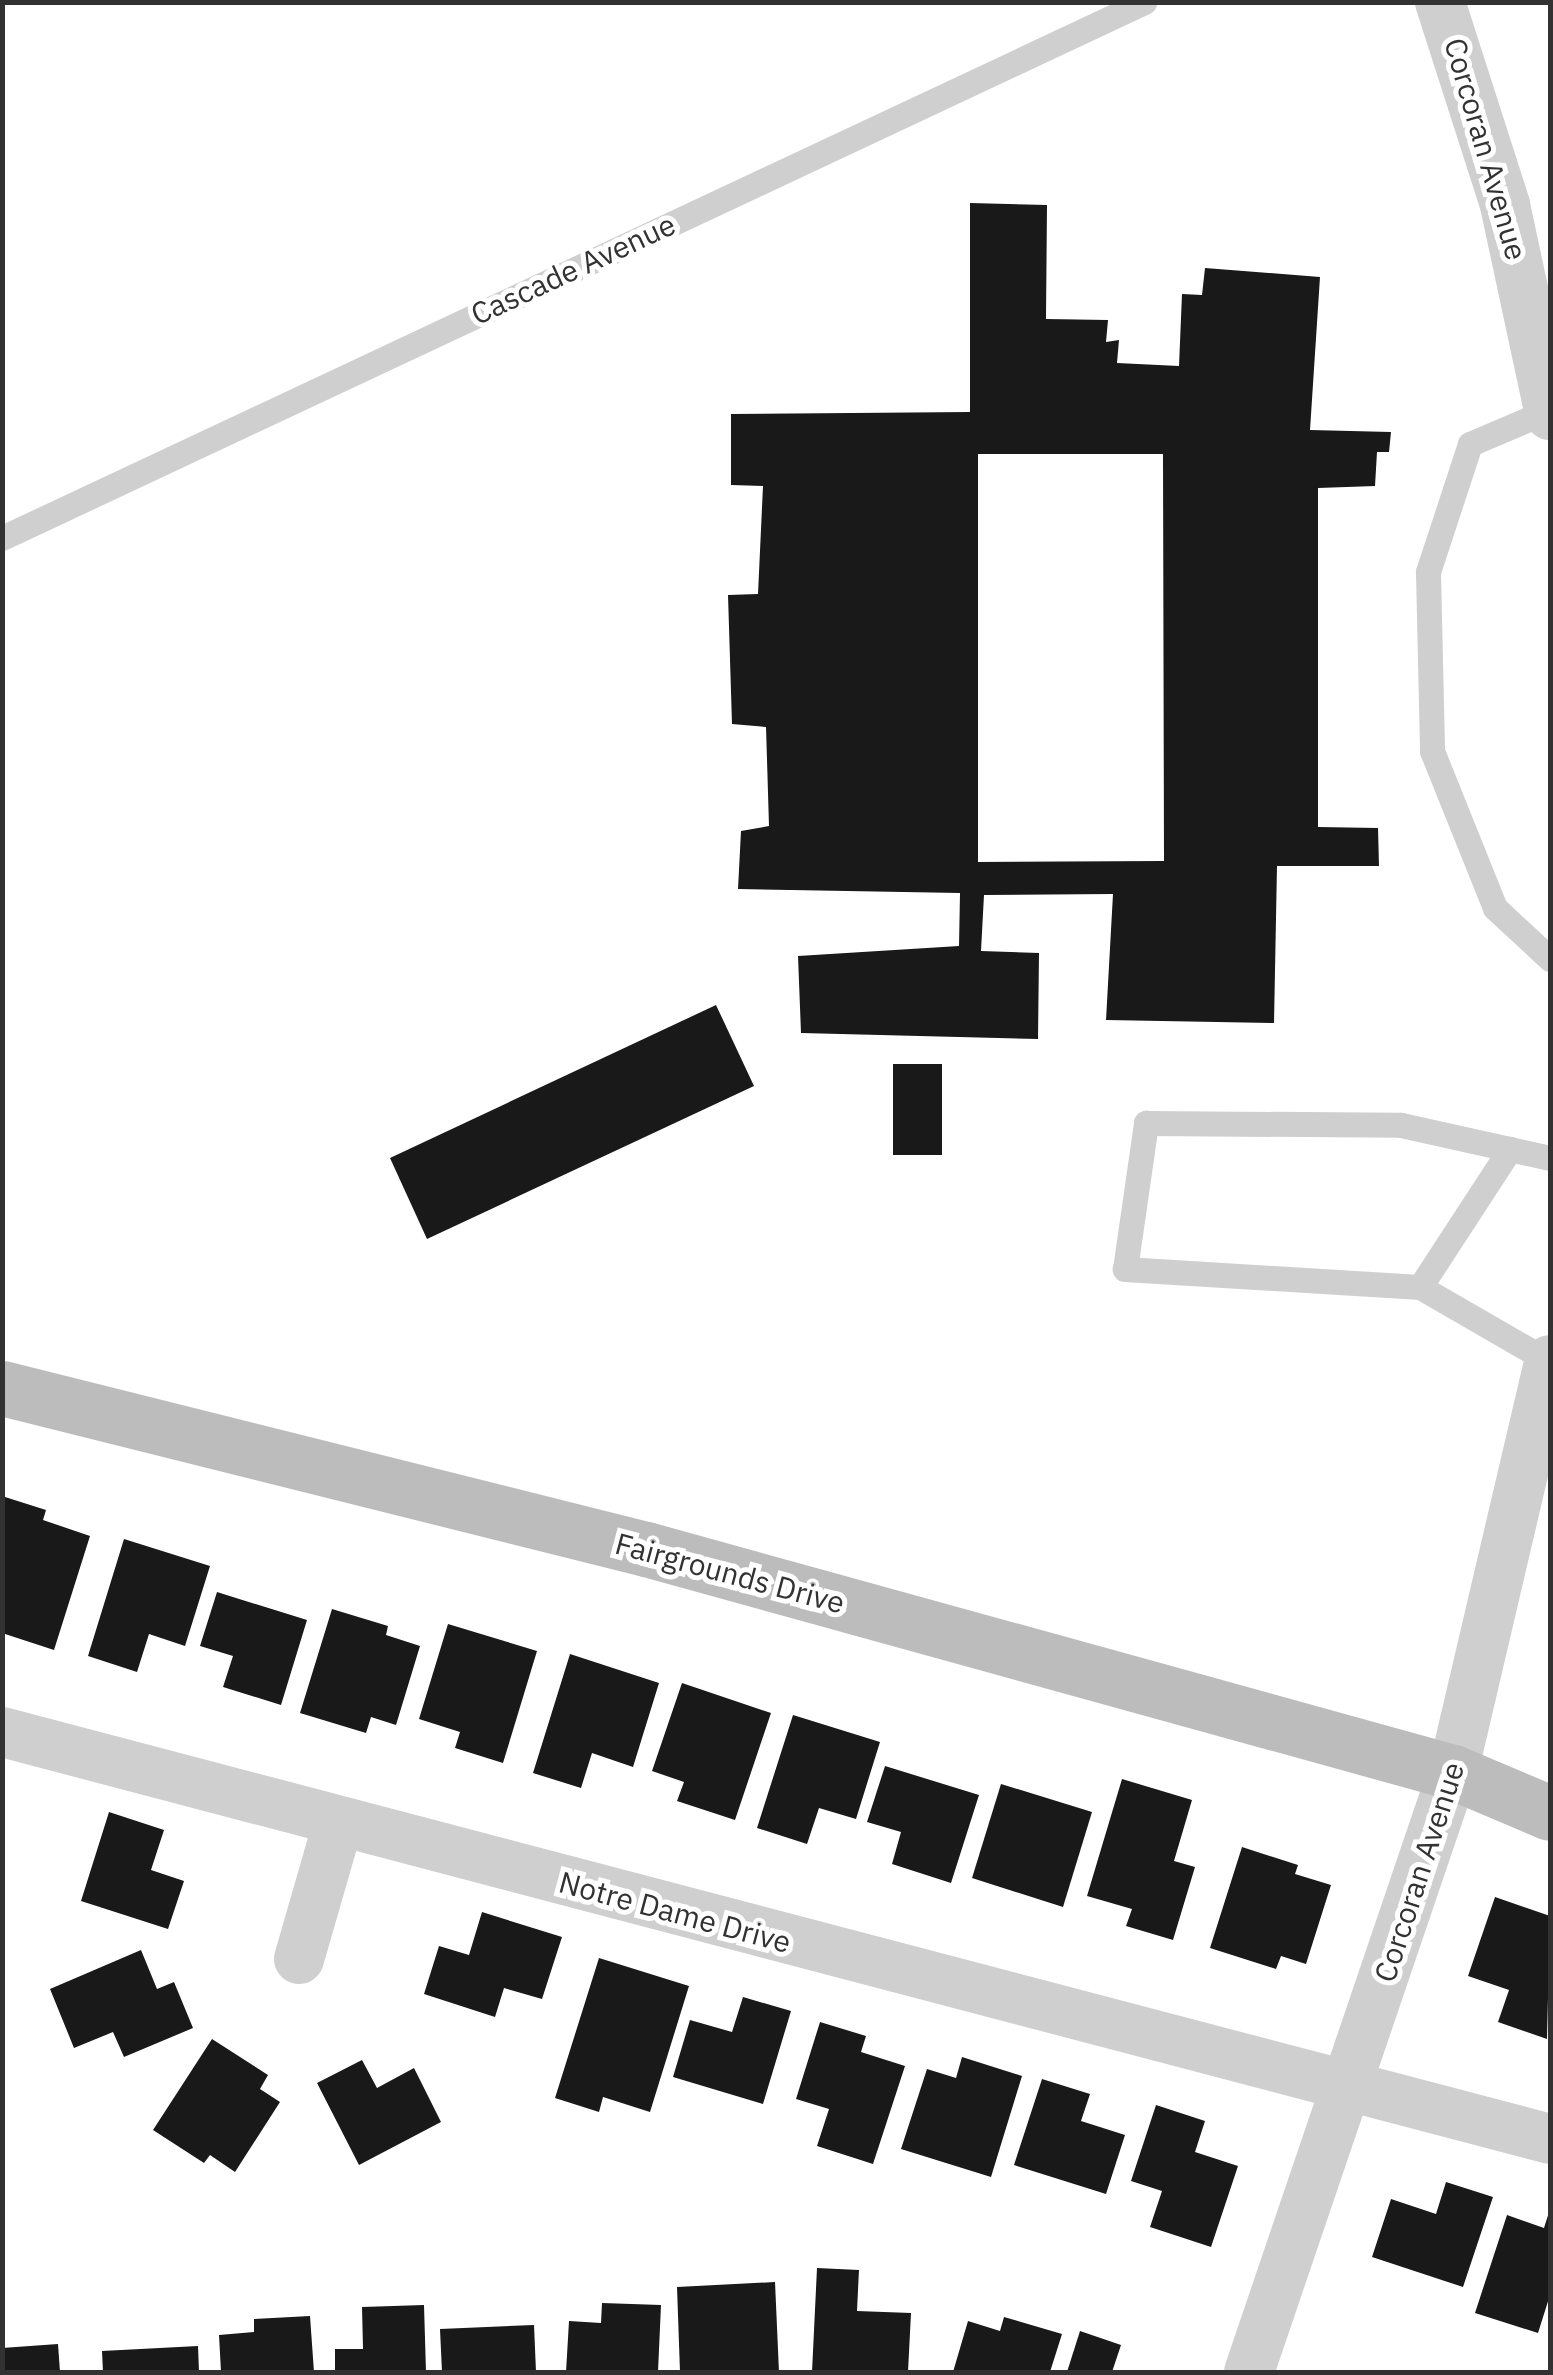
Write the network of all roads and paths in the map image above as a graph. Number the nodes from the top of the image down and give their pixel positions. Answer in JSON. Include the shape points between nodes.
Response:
{"nodes":[{"id":1,"x":1144,"y":2,"type":"edge"},
{"id":2,"x":1440,"y":2,"type":"edge"},
{"id":3,"x":1550,"y":412,"type":"edge"},
{"id":4,"x":2,"y":538,"type":"edge"},
{"id":5,"x":1550,"y":959,"type":"edge"},
{"id":6,"x":1510,"y":1149,"type":"junction"},
{"id":7,"x":1550,"y":1158,"type":"edge"},
{"id":8,"x":1420,"y":1287,"type":"junction"},
{"id":9,"x":1550,"y":1361,"type":"edge"},
{"id":10,"x":2,"y":1388,"type":"edge"},
{"id":11,"x":2,"y":1732,"type":"edge"},
{"id":12,"x":1453,"y":1772,"type":"junction"},
{"id":13,"x":1550,"y":1774,"type":"edge"},
{"id":14,"x":1550,"y":1813,"type":"edge"},
{"id":15,"x":338,"y":1824,"type":"junction"},
{"id":16,"x":298,"y":1959,"type":"dead end"},
{"id":17,"x":1348,"y":2088,"type":"junction"},
{"id":18,"x":1550,"y":2139,"type":"edge"},
{"id":19,"x":1249,"y":2372,"type":"edge"}],
"edges":[{"from":1,"to":4,"type":"lane","name":"Cascade Avenue"},
{"from":2,"to":3,"type":"street","name":"Corcoran Avenue","via":[[1505,206]]},
{"from":3,"to":5,"type":"lane","via":[[1470,444],[1428,572],[1432,751],[1494,908]]},
{"from":6,"to":7,"type":"lane"},
{"from":6,"to":8,"type":"lane"},
{"from":6,"to":8,"type":"lane","via":[[1402,1125],[1146,1123],[1126,1269]]},
{"from":8,"to":9,"type":"lane"},
{"from":9,"to":12,"type":"street","name":"Corcoran Avenue"},
{"from":10,"to":12,"type":"main road","name":"Fairgrounds Drive","via":[[646,1550]]},
{"from":11,"to":15,"type":"street","name":"Notre Dame Drive"},
{"from":12,"to":13,"type":"main road","name":"Fairgrounds Drive"},
{"from":12,"to":14,"type":"main road","name":"Fairgrounds Drive"},
{"from":12,"to":17,"type":"street","name":"Corcoran Avenue"},
{"from":15,"to":16,"type":"street"},
{"from":15,"to":17,"type":"street","name":"Notre Dame Drive"},
{"from":17,"to":18,"type":"street","name":"Notre Dame Drive"},
{"from":17,"to":19,"type":"street","name":"Corcoran Avenue"}]}
